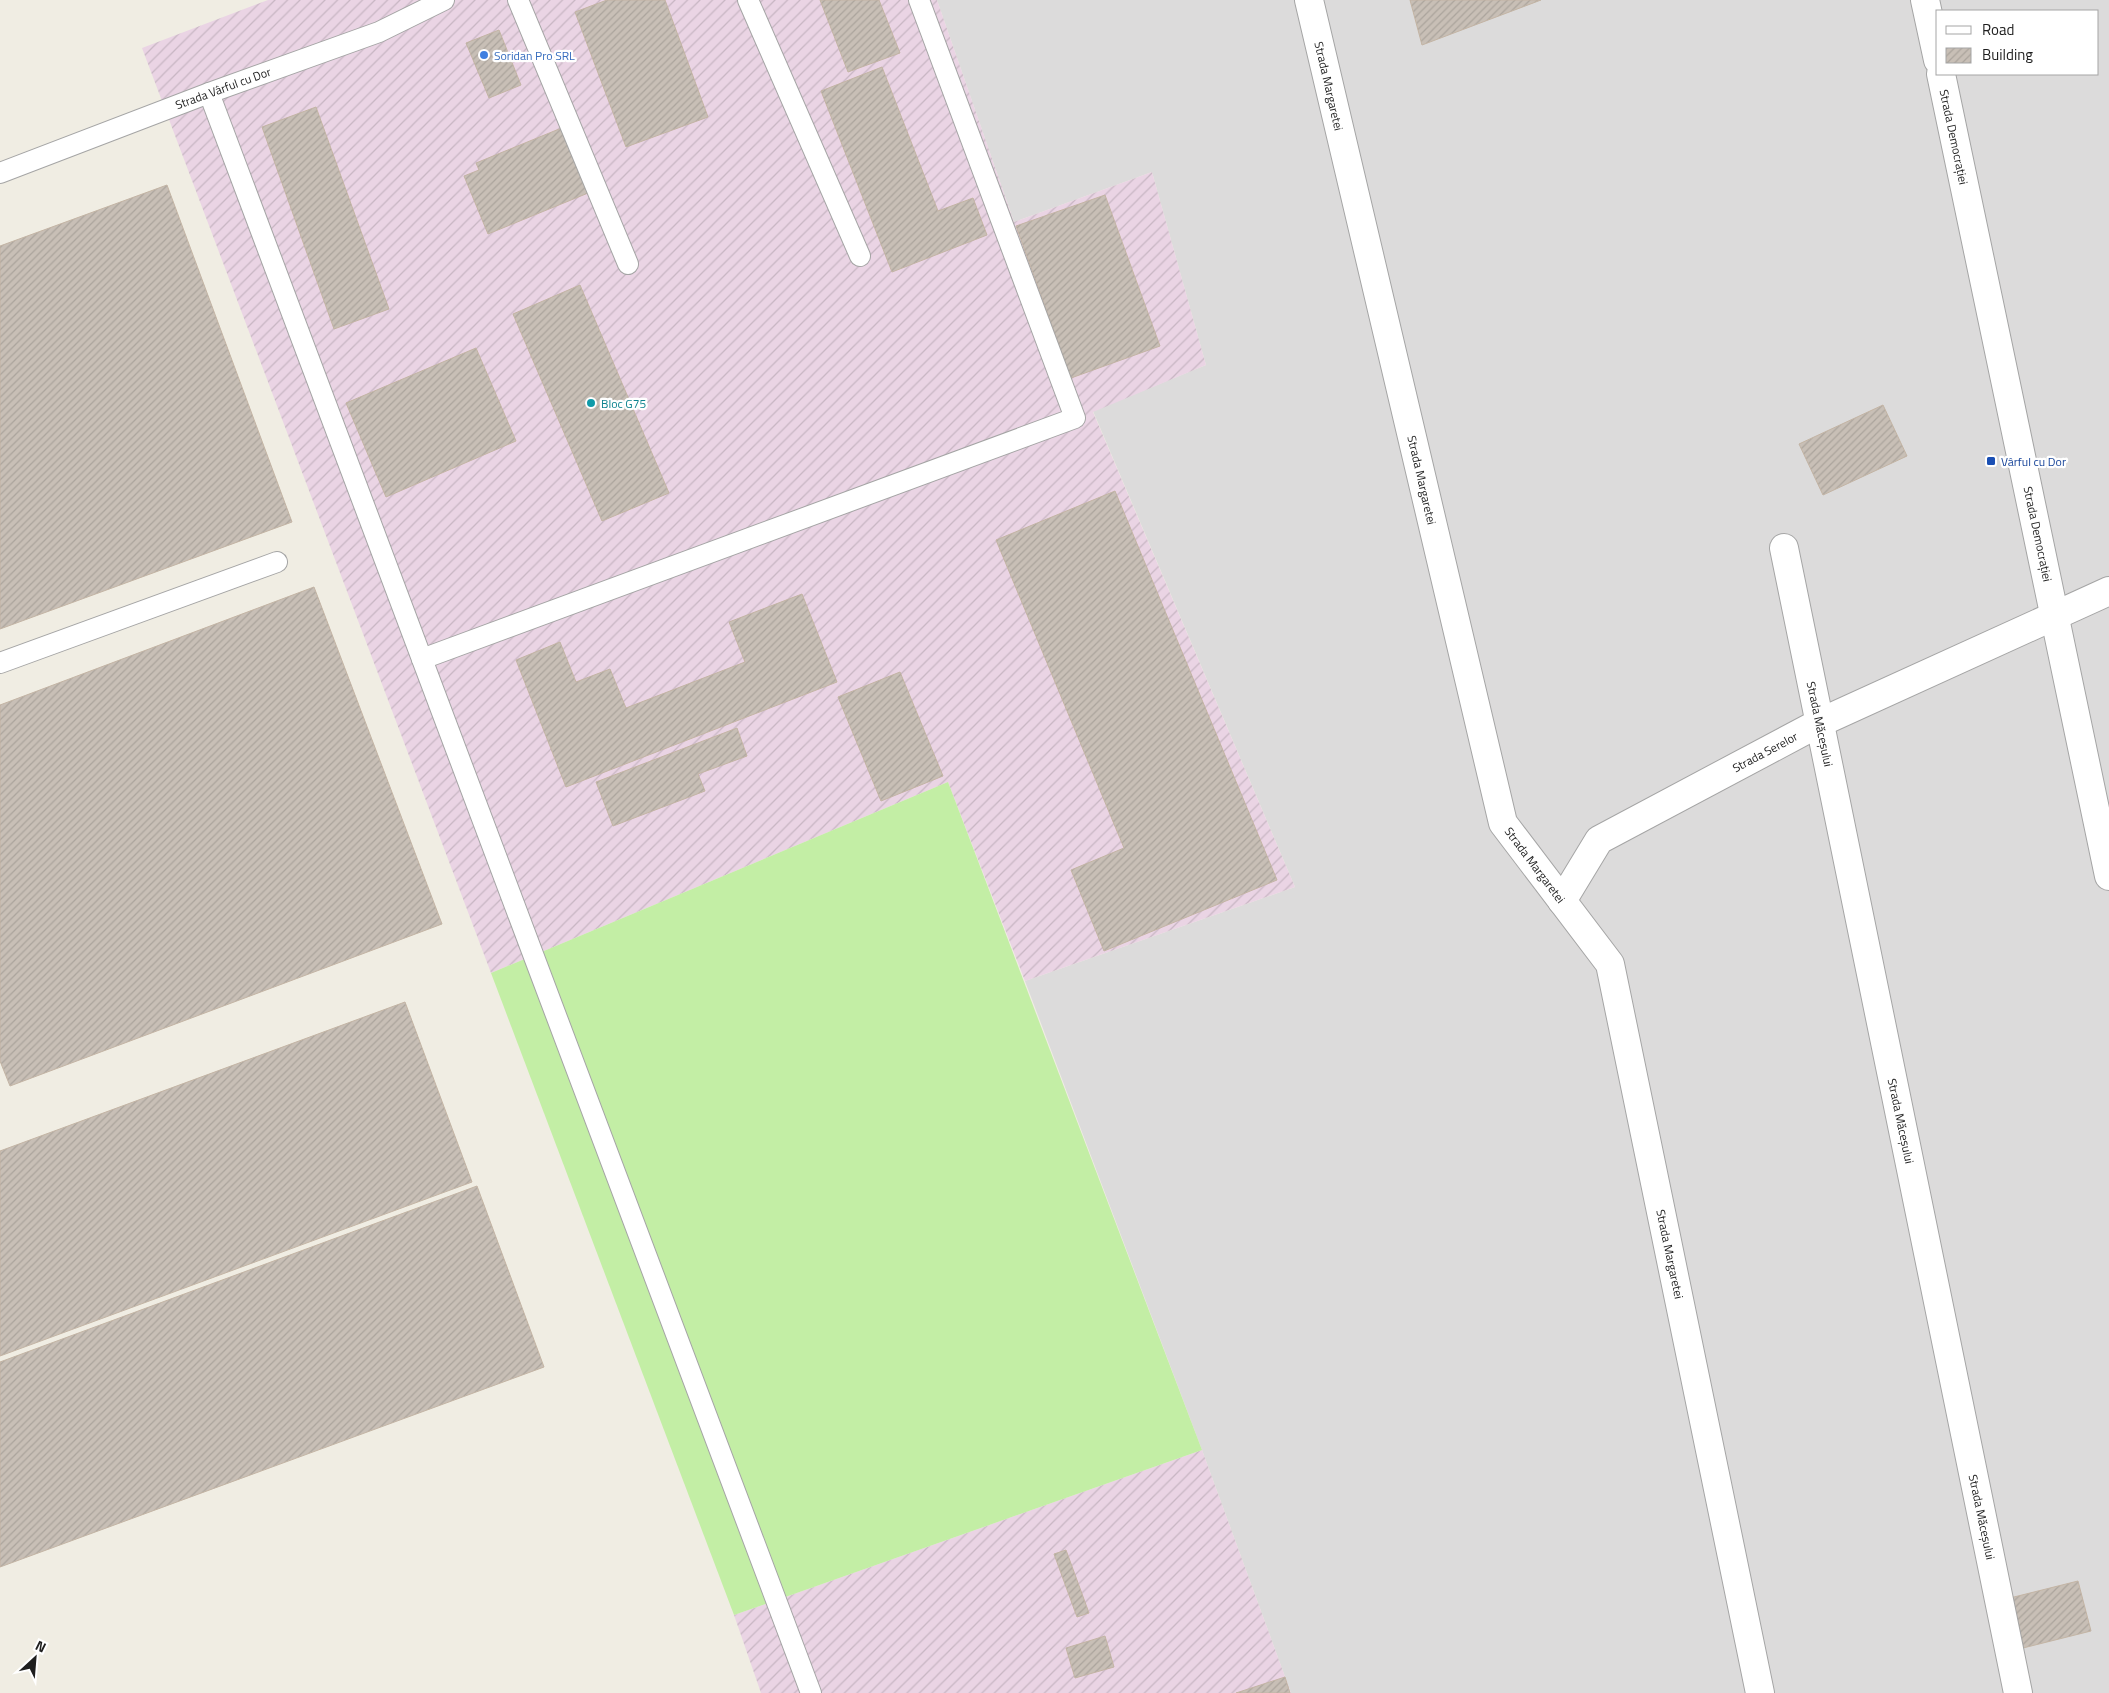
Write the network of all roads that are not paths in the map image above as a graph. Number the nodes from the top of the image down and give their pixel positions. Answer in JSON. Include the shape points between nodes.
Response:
{"nodes":[{"id":1,"x":444,"y":0,"type":"edge"},
{"id":2,"x":518,"y":0,"type":"edge"},
{"id":3,"x":748,"y":0,"type":"edge"},
{"id":4,"x":919,"y":0,"type":"edge"},
{"id":5,"x":1309,"y":0,"type":"edge"},
{"id":6,"x":1925,"y":0,"type":"edge"},
{"id":7,"x":1936,"y":51,"type":"edge"},
{"id":8,"x":1941,"y":75,"type":"edge"},
{"id":9,"x":209,"y":93,"type":"junction"},
{"id":10,"x":0,"y":173,"type":"edge"},
{"id":11,"x":860,"y":256,"type":"dead end"},
{"id":12,"x":628,"y":264,"type":"dead end"},
{"id":13,"x":1784,"y":548,"type":"dead end"},
{"id":14,"x":277,"y":562,"type":"dead end"},
{"id":15,"x":2109,"y":591,"type":"edge"},
{"id":16,"x":2055,"y":615,"type":"junction"},
{"id":17,"x":422,"y":658,"type":"junction"},
{"id":18,"x":0,"y":663,"type":"edge"},
{"id":19,"x":1819,"y":723,"type":"junction"},
{"id":20,"x":2104,"y":823,"type":"edge"},
{"id":21,"x":2109,"y":876,"type":"edge"},
{"id":22,"x":1562,"y":901,"type":"junction"},
{"id":23,"x":811,"y":1693,"type":"edge"},
{"id":24,"x":1760,"y":1693,"type":"edge"},
{"id":25,"x":2018,"y":1693,"type":"edge"}],
"edges":[{"from":1,"to":9,"type":"lane","name":"Strada Vârful cu Dor","via":[[379,32]]},
{"from":2,"to":12,"type":"lane"},
{"from":3,"to":11,"type":"lane"},
{"from":4,"to":17,"type":"lane","via":[[1074,418]]},
{"from":5,"to":22,"type":"street","name":"Strada Margaretei","via":[[1502,823]]},
{"from":6,"to":7,"type":"street"},
{"from":8,"to":16,"type":"street","name":"Strada Democrației"},
{"from":9,"to":10,"type":"lane","name":"Strada Vârful cu Dor"},
{"from":9,"to":17,"type":"lane"},
{"from":13,"to":19,"type":"street","name":"Strada Măceșului"},
{"from":14,"to":18,"type":"lane"},
{"from":15,"to":16,"type":"street","name":"Strada Serelor"},
{"from":16,"to":19,"type":"street","name":"Strada Serelor"},
{"from":16,"to":20,"type":"street","name":"Strada Democrației"},
{"from":17,"to":23,"type":"lane"},
{"from":19,"to":22,"type":"street","name":"Strada Serelor","via":[[1599,840]]},
{"from":19,"to":25,"type":"street","name":"Strada Măceșului"},
{"from":20,"to":21,"type":"street","name":"Strada Democrației"},
{"from":22,"to":24,"type":"street","name":"Strada Margaretei","via":[[1610,964]]}]}
